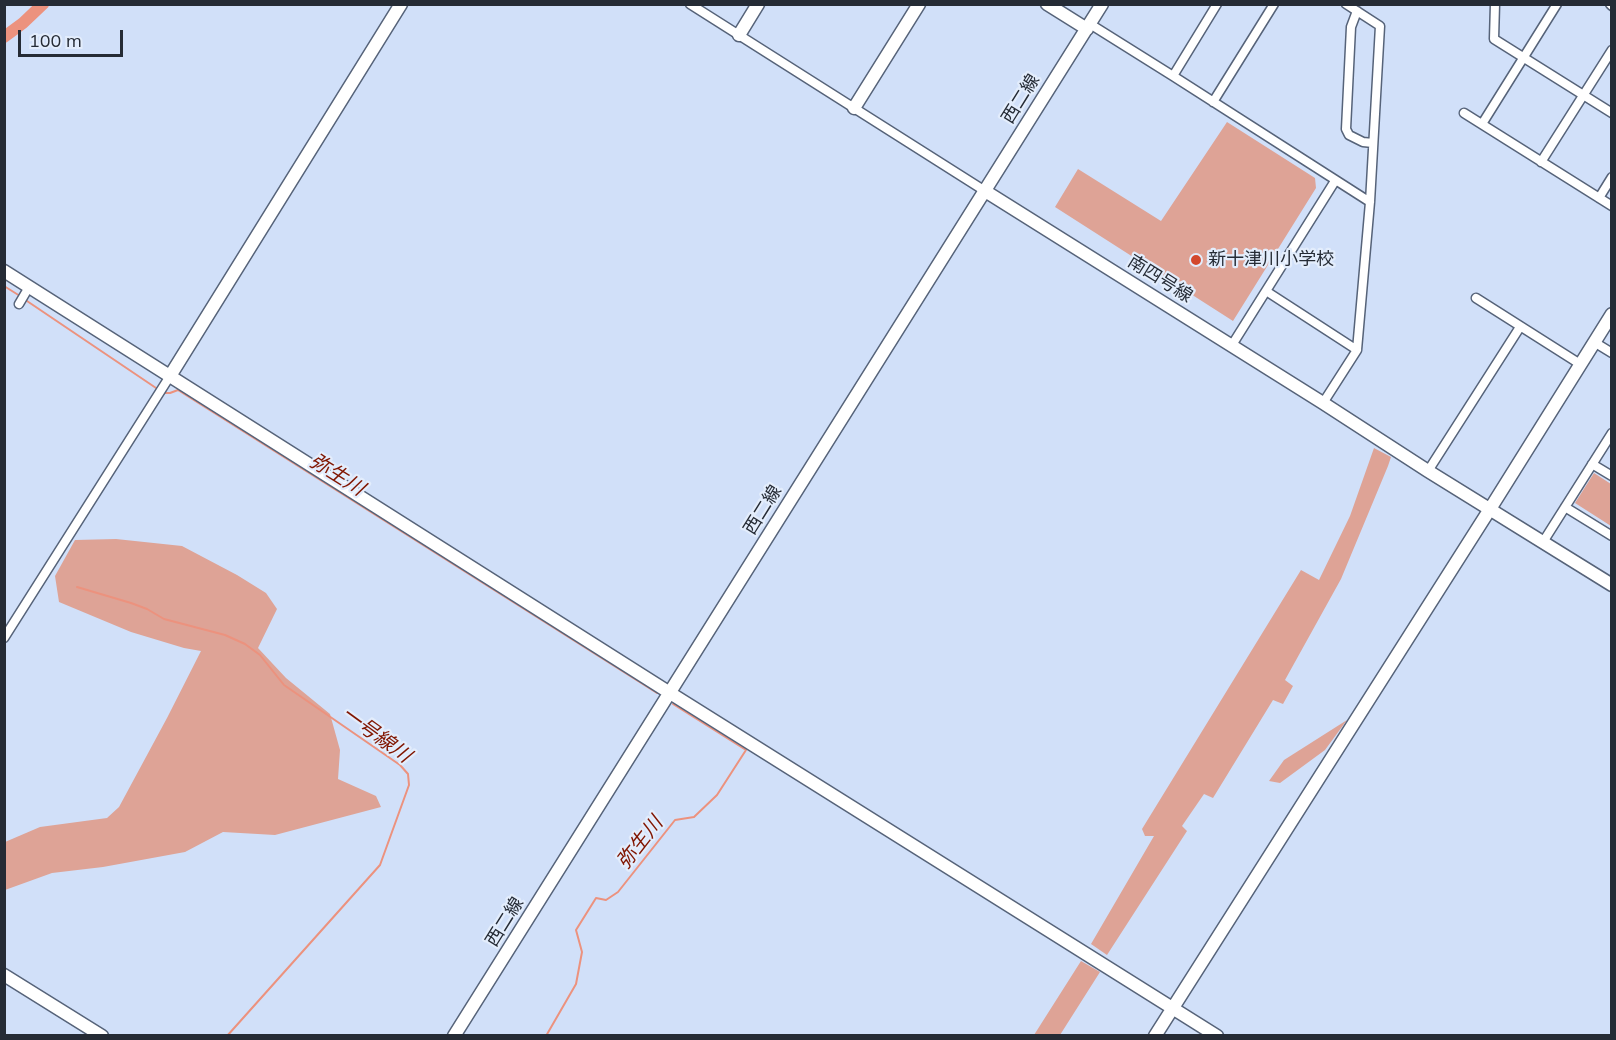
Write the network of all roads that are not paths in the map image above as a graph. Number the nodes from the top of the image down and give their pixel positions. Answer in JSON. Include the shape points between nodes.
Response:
{"nodes":[{"id":1,"x":401,"y":4,"type":"edge"},
{"id":2,"x":690,"y":4,"type":"edge"},
{"id":3,"x":758,"y":4,"type":"edge"},
{"id":4,"x":919,"y":4,"type":"edge"},
{"id":5,"x":1047,"y":4,"type":"edge"},
{"id":6,"x":1102,"y":4,"type":"edge"},
{"id":7,"x":1217,"y":4,"type":"edge"},
{"id":8,"x":1274,"y":4,"type":"edge"},
{"id":9,"x":1346,"y":4,"type":"edge"},
{"id":10,"x":1495,"y":4,"type":"edge"},
{"id":11,"x":1557,"y":4,"type":"edge"},
{"id":12,"x":1357,"y":11,"type":"junction"},
{"id":13,"x":1088,"y":27,"type":"junction"},
{"id":14,"x":739,"y":35,"type":"junction"},
{"id":15,"x":1611,"y":50,"type":"edge"},
{"id":16,"x":1523,"y":58,"type":"junction"},
{"id":17,"x":1173,"y":76,"type":"junction"},
{"id":18,"x":1583,"y":96,"type":"junction"},
{"id":19,"x":1213,"y":102,"type":"junction"},
{"id":20,"x":854,"y":108,"type":"junction"},
{"id":21,"x":1464,"y":113,"type":"dead end"},
{"id":22,"x":1611,"y":113,"type":"edge"},
{"id":23,"x":1482,"y":124,"type":"junction"},
{"id":24,"x":1373,"y":143,"type":"junction"},
{"id":25,"x":1541,"y":162,"type":"junction"},
{"id":26,"x":1611,"y":177,"type":"edge"},
{"id":27,"x":1335,"y":181,"type":"junction"},
{"id":28,"x":985,"y":190,"type":"junction"},
{"id":29,"x":1599,"y":198,"type":"junction"},
{"id":30,"x":1370,"y":202,"type":"junction"},
{"id":31,"x":1611,"y":206,"type":"edge"},
{"id":32,"x":4,"y":271,"type":"edge"},
{"id":33,"x":27,"y":291,"type":"junction"},
{"id":34,"x":1266,"y":291,"type":"junction"},
{"id":35,"x":1476,"y":298,"type":"dead end"},
{"id":36,"x":20,"y":304,"type":"dead end"},
{"id":37,"x":1611,"y":314,"type":"edge"},
{"id":38,"x":1520,"y":327,"type":"junction"},
{"id":39,"x":1594,"y":342,"type":"junction"},
{"id":40,"x":1232,"y":345,"type":"junction"},
{"id":41,"x":1357,"y":350,"type":"junction"},
{"id":42,"x":1611,"y":353,"type":"edge"},
{"id":43,"x":1580,"y":364,"type":"junction"},
{"id":44,"x":164,"y":386,"type":"junction"},
{"id":45,"x":1323,"y":403,"type":"junction"},
{"id":46,"x":1611,"y":433,"type":"edge"},
{"id":47,"x":1592,"y":464,"type":"junction"},
{"id":48,"x":1428,"y":471,"type":"junction"},
{"id":49,"x":1611,"y":476,"type":"edge"},
{"id":50,"x":1565,"y":507,"type":"junction"},
{"id":51,"x":1490,"y":509,"type":"junction"},
{"id":52,"x":1611,"y":536,"type":"edge"},
{"id":53,"x":1543,"y":542,"type":"junction"},
{"id":54,"x":1611,"y":585,"type":"edge"},
{"id":55,"x":4,"y":638,"type":"edge"},
{"id":56,"x":670,"y":693,"type":"junction"},
{"id":57,"x":4,"y":975,"type":"edge"},
{"id":58,"x":1173,"y":1008,"type":"junction"},
{"id":59,"x":102,"y":1035,"type":"edge"},
{"id":60,"x":454,"y":1035,"type":"edge"},
{"id":61,"x":1155,"y":1035,"type":"edge"},
{"id":62,"x":1216,"y":1035,"type":"edge"}],
"edges":[{"from":1,"to":44,"type":"street"},
{"from":2,"to":14,"type":"street","name":"南四号線"},
{"from":3,"to":14,"type":"street"},
{"from":4,"to":20,"type":"street"},
{"from":5,"to":13,"type":"street"},
{"from":6,"to":13,"type":"street","name":"西二線"},
{"from":7,"to":17,"type":"street"},
{"from":8,"to":19,"type":"street"},
{"from":9,"to":12,"type":"street"},
{"from":10,"to":16,"type":"street","via":[[1494,39]]},
{"from":11,"to":16,"type":"street"},
{"from":12,"to":24,"type":"street","via":[[1380,26]]},
{"from":12,"to":24,"type":"street","via":[[1351,27],[1346,129],[1349,135]]},
{"from":13,"to":17,"type":"street"},
{"from":13,"to":28,"type":"street","name":"西二線"},
{"from":14,"to":20,"type":"street","name":"南四号線"},
{"from":15,"to":18,"type":"street"},
{"from":16,"to":18,"type":"street"},
{"from":16,"to":23,"type":"street"},
{"from":17,"to":19,"type":"street"},
{"from":18,"to":22,"type":"street"},
{"from":18,"to":25,"type":"street"},
{"from":19,"to":27,"type":"street"},
{"from":20,"to":28,"type":"street","name":"南四号線"},
{"from":21,"to":23,"type":"street"},
{"from":23,"to":25,"type":"street"},
{"from":24,"to":30,"type":"street"},
{"from":25,"to":29,"type":"street"},
{"from":26,"to":29,"type":"street"},
{"from":27,"to":30,"type":"street"},
{"from":27,"to":34,"type":"street"},
{"from":28,"to":40,"type":"street","name":"南四号線"},
{"from":28,"to":56,"type":"street","name":"西二線"},
{"from":29,"to":31,"type":"street"},
{"from":30,"to":41,"type":"street"},
{"from":32,"to":33,"type":"street"},
{"from":33,"to":36,"type":"street"},
{"from":33,"to":44,"type":"street"},
{"from":34,"to":40,"type":"street"},
{"from":34,"to":41,"type":"street"},
{"from":35,"to":38,"type":"street"},
{"from":37,"to":39,"type":"street"},
{"from":38,"to":43,"type":"street"},
{"from":38,"to":48,"type":"street"},
{"from":39,"to":42,"type":"street"},
{"from":39,"to":43,"type":"street"},
{"from":40,"to":45,"type":"street","name":"南四号線"},
{"from":41,"to":45,"type":"street"},
{"from":43,"to":51,"type":"street"},
{"from":44,"to":55,"type":"street"},
{"from":44,"to":56,"type":"street"},
{"from":45,"to":48,"type":"street","name":"南四号線"},
{"from":46,"to":47,"type":"street"},
{"from":47,"to":49,"type":"street"},
{"from":47,"to":50,"type":"street"},
{"from":48,"to":51,"type":"street","name":"南四号線"},
{"from":50,"to":52,"type":"street"},
{"from":50,"to":53,"type":"street"},
{"from":51,"to":53,"type":"street","name":"南四号線"},
{"from":51,"to":58,"type":"street"},
{"from":53,"to":54,"type":"street","name":"南四号線"},
{"from":56,"to":58,"type":"street"},
{"from":56,"to":60,"type":"street","name":"西二線"},
{"from":57,"to":59,"type":"street"},
{"from":58,"to":61,"type":"street"},
{"from":58,"to":62,"type":"street"}]}
